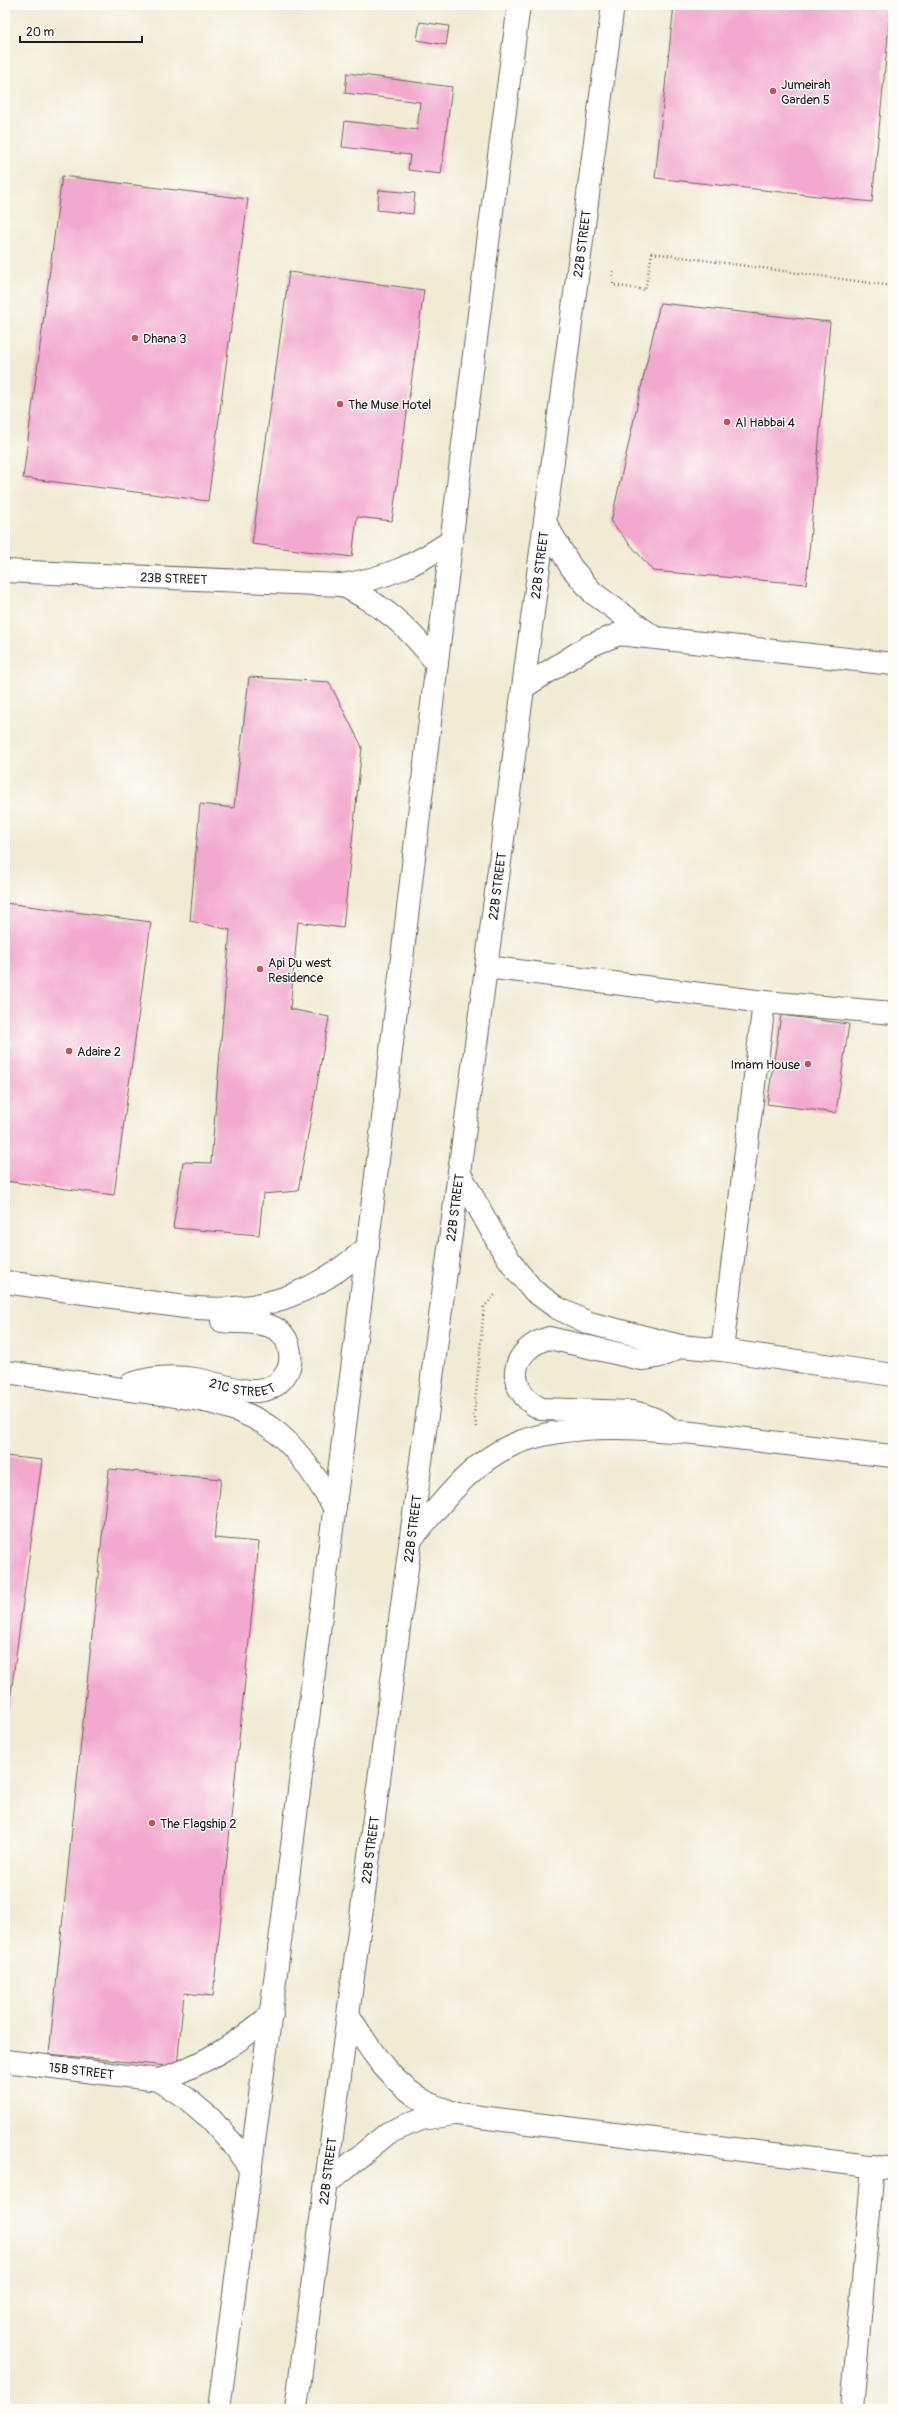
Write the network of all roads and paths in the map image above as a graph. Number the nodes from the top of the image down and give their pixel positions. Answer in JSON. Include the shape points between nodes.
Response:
{"nodes":[{"id":1,"x":520,"y":5,"type":"edge"},
{"id":2,"x":614,"y":5,"type":"edge"},
{"id":3,"x":614,"y":264,"type":"dead end"},
{"id":4,"x":893,"y":286,"type":"edge"},
{"id":5,"x":546,"y":524,"type":"junction"},
{"id":6,"x":451,"y":541,"type":"junction"},
{"id":7,"x":5,"y":571,"type":"edge"},
{"id":8,"x":342,"y":585,"type":"junction"},
{"id":9,"x":653,"y":637,"type":"junction"},
{"id":10,"x":437,"y":664,"type":"junction"},
{"id":11,"x":893,"y":664,"type":"edge"},
{"id":12,"x":524,"y":687,"type":"junction"},
{"id":13,"x":487,"y":967,"type":"junction"},
{"id":14,"x":764,"y":1002,"type":"junction"},
{"id":15,"x":893,"y":1013,"type":"edge"},
{"id":16,"x":459,"y":1172,"type":"junction"},
{"id":17,"x":368,"y":1247,"type":"junction"},
{"id":18,"x":5,"y":1282,"type":"edge"},
{"id":19,"x":184,"y":1307,"type":"junction"},
{"id":20,"x":680,"y":1346,"type":"junction"},
{"id":21,"x":722,"y":1350,"type":"junction"},
{"id":22,"x":5,"y":1372,"type":"edge"},
{"id":23,"x":893,"y":1375,"type":"edge"},
{"id":24,"x":119,"y":1388,"type":"junction"},
{"id":25,"x":673,"y":1431,"type":"junction"},
{"id":26,"x":893,"y":1456,"type":"edge"},
{"id":27,"x":335,"y":1508,"type":"junction"},
{"id":28,"x":411,"y":1539,"type":"junction"},
{"id":29,"x":272,"y":2014,"type":"junction"},
{"id":30,"x":349,"y":2016,"type":"junction"},
{"id":31,"x":5,"y":2061,"type":"edge"},
{"id":32,"x":159,"y":2080,"type":"junction"},
{"id":33,"x":457,"y":2114,"type":"junction"},
{"id":34,"x":883,"y":2168,"type":"edge"},
{"id":35,"x":251,"y":2170,"type":"junction"},
{"id":36,"x":326,"y":2184,"type":"junction"},
{"id":37,"x":220,"y":2409,"type":"edge"},
{"id":38,"x":296,"y":2409,"type":"edge"},
{"id":39,"x":852,"y":2409,"type":"edge"}],
"edges":[{"from":1,"to":6,"type":"street"},
{"from":2,"to":5,"type":"street","name":"22B STREET"},
{"from":3,"to":4,"type":"path","via":[[613,285],[645,290],[652,253]]},
{"from":5,"to":9,"type":"street","via":[[571,567],[593,593]]},
{"from":5,"to":12,"type":"street","name":"22B STREET"},
{"from":6,"to":8,"type":"street","name":"23B STREET","via":[[400,571]]},
{"from":6,"to":10,"type":"street"},
{"from":7,"to":8,"type":"street","name":"23B STREET"},
{"from":8,"to":10,"type":"street","name":"23B STREET","via":[[370,599],[395,617],[418,639]]},
{"from":9,"to":11,"type":"street"},
{"from":9,"to":12,"type":"street","via":[[619,634],[589,646]]},
{"from":10,"to":17,"type":"street"},
{"from":12,"to":13,"type":"street","name":"22B STREET"},
{"from":13,"to":14,"type":"street"},
{"from":13,"to":16,"type":"street","name":"22B STREET"},
{"from":14,"to":15,"type":"street"},
{"from":14,"to":21,"type":"street"},
{"from":16,"to":20,"type":"street","via":[[500,1246],[534,1290],[557,1308],[590,1323]]},
{"from":16,"to":28,"type":"street","name":"22B STREET"},
{"from":17,"to":19,"type":"street","name":"21C STREET","via":[[334,1274],[297,1294],[270,1303],[213,1310]]},
{"from":17,"to":27,"type":"street"},
{"from":18,"to":19,"type":"street","name":"21C STREET"},
{"from":19,"to":24,"type":"street","name":"21C STREET","via":[[214,1320],[272,1326],[282,1334],[290,1352],[288,1370],[282,1380],[260,1392],[176,1377],[137,1382]]},
{"from":20,"to":21,"type":"street"},
{"from":20,"to":25,"type":"street","via":[[668,1354],[655,1358],[641,1358],[564,1339],[549,1338],[535,1342],[524,1350],[517,1363],[515,1377],[520,1391],[528,1402],[540,1409],[646,1414]]},
{"from":21,"to":23,"type":"street"},
{"from":22,"to":24,"type":"street","name":"21C STREET"},
{"from":24,"to":27,"type":"street","name":"21C STREET","via":[[208,1401],[251,1417],[288,1442],[304,1460]]},
{"from":25,"to":26,"type":"street"},
{"from":25,"to":28,"type":"street","via":[[558,1431],[508,1446],[466,1476]]},
{"from":27,"to":29,"type":"street"},
{"from":28,"to":30,"type":"street","name":"22B STREET"},
{"from":29,"to":32,"type":"street","name":"15B STREET","via":[[247,2036],[220,2054],[190,2069]]},
{"from":29,"to":35,"type":"street"},
{"from":30,"to":33,"type":"street","via":[[375,2058],[398,2083],[426,2102]]},
{"from":30,"to":36,"type":"street","name":"22B STREET"},
{"from":31,"to":32,"type":"street","name":"15B STREET"},
{"from":32,"to":35,"type":"street","name":"15B STREET","via":[[211,2119]]},
{"from":33,"to":34,"type":"street"},
{"from":33,"to":36,"type":"street","via":[[421,2119],[388,2133]]},
{"from":34,"to":39,"type":"street"},
{"from":35,"to":37,"type":"street"},
{"from":36,"to":38,"type":"street","name":"22B STREET"}]}
